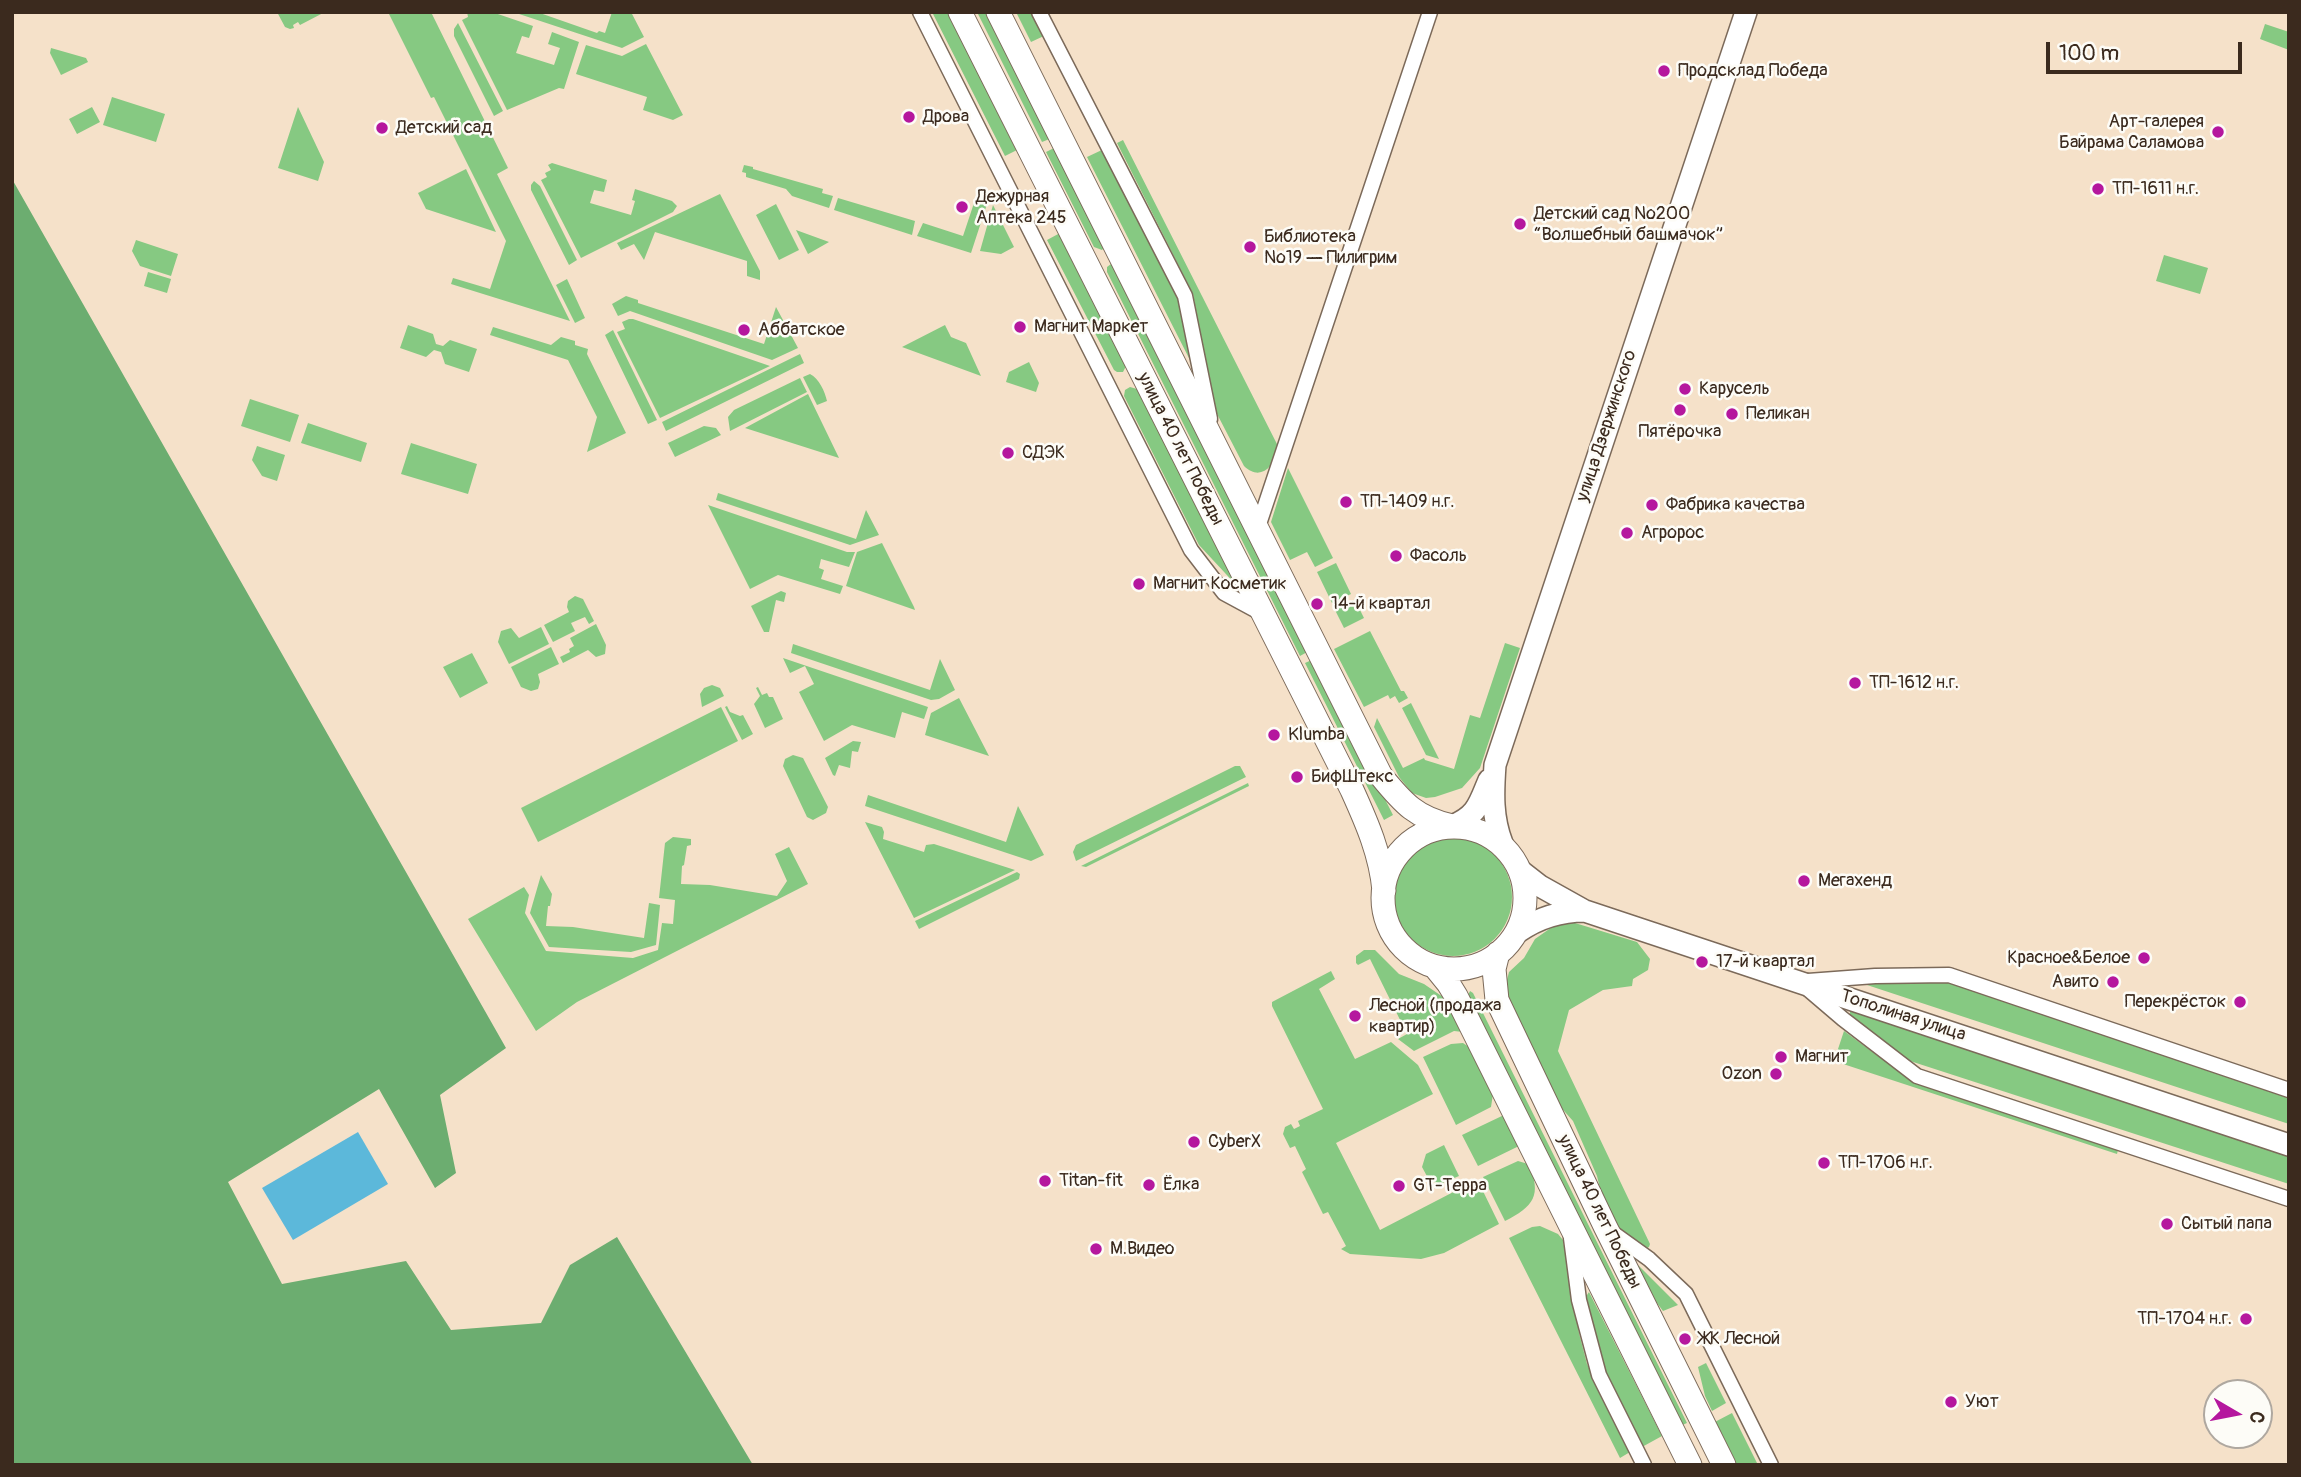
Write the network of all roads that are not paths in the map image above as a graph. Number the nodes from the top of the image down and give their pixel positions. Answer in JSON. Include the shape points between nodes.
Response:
{"nodes":[{"id":1,"x":920,"y":12,"type":"edge"},
{"id":2,"x":960,"y":12,"type":"edge"},
{"id":3,"x":998,"y":12,"type":"edge"},
{"id":4,"x":1039,"y":12,"type":"edge"},
{"id":5,"x":1430,"y":12,"type":"edge"},
{"id":6,"x":1746,"y":12,"type":"edge"},
{"id":7,"x":1117,"y":251,"type":"junction"},
{"id":8,"x":1088,"y":267,"type":"junction"},
{"id":9,"x":1216,"y":448,"type":"junction"},
{"id":10,"x":1257,"y":530,"type":"junction"},
{"id":11,"x":1263,"y":613,"type":"junction"},
{"id":12,"x":1495,"y":765,"type":"junction"},
{"id":13,"x":1452,"y":826,"type":"junction"},
{"id":14,"x":1502,"y":843,"type":"junction"},
{"id":15,"x":1522,"y":872,"type":"junction"},
{"id":16,"x":1384,"y":891,"type":"junction"},
{"id":17,"x":1585,"y":911,"type":"junction"},
{"id":18,"x":1518,"y":932,"type":"junction"},
{"id":19,"x":1498,"y":953,"type":"junction"},
{"id":20,"x":1435,"y":967,"type":"junction"},
{"id":21,"x":1800,"y":982,"type":"junction"},
{"id":22,"x":2289,"y":1090,"type":"edge"},
{"id":23,"x":2289,"y":1145,"type":"edge"},
{"id":24,"x":2289,"y":1199,"type":"edge"},
{"id":25,"x":1569,"y":1223,"type":"junction"},
{"id":26,"x":1605,"y":1226,"type":"junction"},
{"id":27,"x":1644,"y":1465,"type":"edge"},
{"id":28,"x":1690,"y":1465,"type":"edge"},
{"id":29,"x":1724,"y":1465,"type":"edge"},
{"id":30,"x":1771,"y":1465,"type":"edge"}],
"edges":[{"from":1,"to":11,"type":"street","via":[[1191,550],[1224,593]]},
{"from":2,"to":8,"type":"main road","name":"улица 40 лет Победы"},
{"from":3,"to":7,"type":"main road","name":"улица 40 лет Победы"},
{"from":4,"to":9,"type":"street","via":[[1185,296]]},
{"from":5,"to":10,"type":"street"},
{"from":6,"to":12,"type":"main road","name":"улица Дзержинского"},
{"from":7,"to":8,"type":"main road"},
{"from":7,"to":9,"type":"main road","name":"улица 40 лет Победы"},
{"from":8,"to":11,"type":"main road","name":"улица 40 лет Победы"},
{"from":9,"to":10,"type":"main road","name":"улица 40 лет Победы"},
{"from":10,"to":13,"type":"main road","name":"улица 40 лет Победы","via":[[1381,776],[1411,810]]},
{"from":11,"to":16,"type":"main road","name":"улица 40 лет Победы","via":[[1364,815],[1382,868]]},
{"from":12,"to":13,"type":"main road","via":[[1477,810]]},
{"from":12,"to":14,"type":"main road","name":"улица Дзержинского","via":[[1493,804]]},
{"from":13,"to":14,"type":"main road","via":[[1485,832]]},
{"from":13,"to":16,"type":"main road","via":[[1434,828],[1405,845],[1393,860]]},
{"from":14,"to":15,"type":"main road"},
{"from":15,"to":17,"type":"main road"},
{"from":15,"to":18,"type":"main road","via":[[1525,908]]},
{"from":16,"to":20,"type":"main road","via":[[1384,913],[1395,939],[1414,957]]},
{"from":17,"to":18,"type":"main road","name":"Тополиная улица","via":[[1550,916]]},
{"from":17,"to":21,"type":"main road","name":"Тополиная улица"},
{"from":18,"to":19,"type":"main road"},
{"from":19,"to":20,"type":"main road","via":[[1468,969]]},
{"from":19,"to":26,"type":"main road","name":"улица 40 лет Победы","via":[[1494,969],[1497,1000]]},
{"from":20,"to":25,"type":"main road","name":"улица 40 лет Победы","via":[[1457,996]]},
{"from":21,"to":22,"type":"street","via":[[1949,975]]},
{"from":21,"to":23,"type":"main road","name":"Тополиная улица"},
{"from":21,"to":24,"type":"street","via":[[1917,1076]]},
{"from":25,"to":27,"type":"street","name":"улица 40 лет Победы","via":[[1579,1300],[1600,1375]]},
{"from":25,"to":28,"type":"main road","name":"улица 40 лет Победы"},
{"from":26,"to":29,"type":"main road","name":"улица 40 лет Победы"},
{"from":26,"to":30,"type":"street","via":[[1686,1294]]}]}
